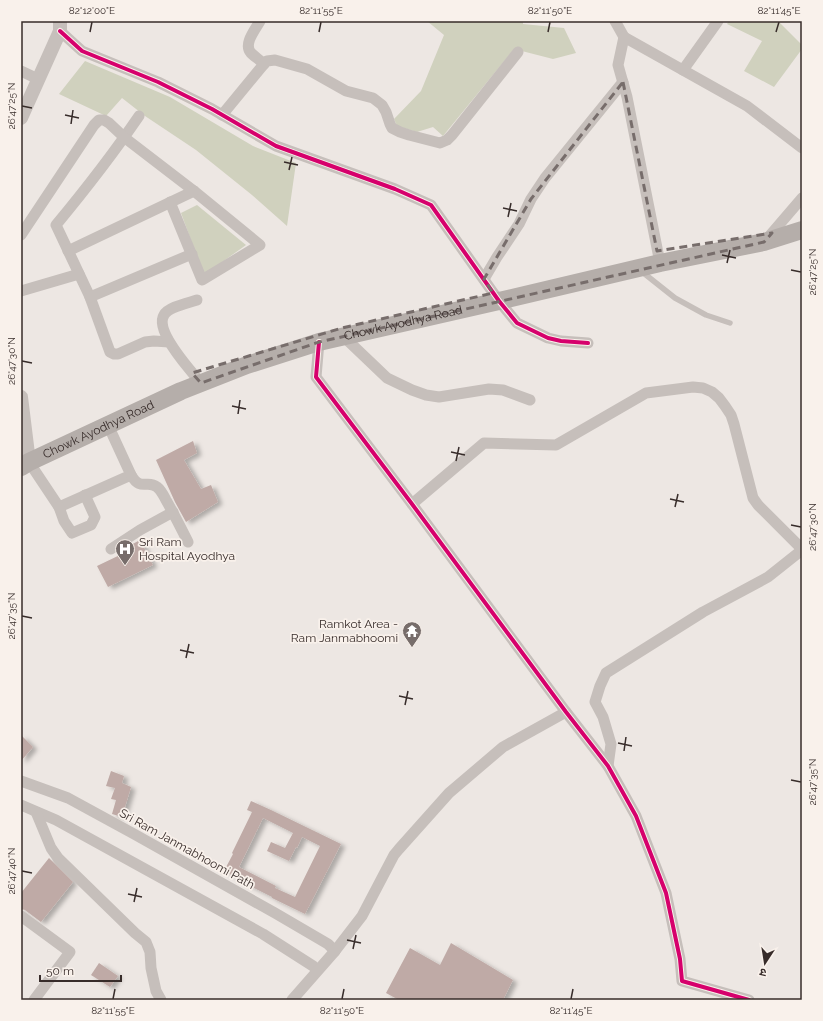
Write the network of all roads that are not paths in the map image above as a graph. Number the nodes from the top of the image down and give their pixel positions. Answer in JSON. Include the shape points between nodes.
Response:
{"nodes":[{"id":1,"x":260,"y":21,"type":"edge"},
{"id":2,"x":615,"y":21,"type":"edge"},
{"id":3,"x":718,"y":21,"type":"edge"},
{"id":4,"x":60,"y":26,"type":"edge"},
{"id":5,"x":624,"y":37,"type":"junction"},
{"id":6,"x":518,"y":52,"type":"dead end"},
{"id":7,"x":264,"y":64,"type":"junction"},
{"id":8,"x":683,"y":70,"type":"junction"},
{"id":9,"x":21,"y":71,"type":"edge"},
{"id":10,"x":38,"y":79,"type":"junction"},
{"id":11,"x":623,"y":82,"type":"junction"},
{"id":12,"x":222,"y":115,"type":"junction"},
{"id":13,"x":139,"y":116,"type":"dead end"},
{"id":14,"x":21,"y":118,"type":"edge"},
{"id":15,"x":125,"y":138,"type":"junction"},
{"id":16,"x":802,"y":148,"type":"edge"},
{"id":17,"x":194,"y":191,"type":"junction"},
{"id":18,"x":802,"y":198,"type":"edge"},
{"id":19,"x":170,"y":202,"type":"junction"},
{"id":20,"x":802,"y":223,"type":"edge"},
{"id":21,"x":802,"y":230,"type":"edge"},
{"id":22,"x":21,"y":236,"type":"edge"},
{"id":23,"x":768,"y":238,"type":"junction"},
{"id":24,"x":68,"y":251,"type":"junction"},
{"id":25,"x":192,"y":254,"type":"junction"},
{"id":26,"x":659,"y":257,"type":"junction"},
{"id":27,"x":638,"y":268,"type":"junction"},
{"id":28,"x":79,"y":274,"type":"junction"},
{"id":29,"x":21,"y":291,"type":"edge"},
{"id":30,"x":492,"y":291,"type":"junction"},
{"id":31,"x":90,"y":297,"type":"junction"},
{"id":32,"x":197,"y":300,"type":"dead end"},
{"id":33,"x":730,"y":323,"type":"dead end"},
{"id":34,"x":343,"y":336,"type":"junction"},
{"id":35,"x":169,"y":342,"type":"junction"},
{"id":36,"x":319,"y":342,"type":"junction"},
{"id":37,"x":588,"y":344,"type":"dead end"},
{"id":38,"x":196,"y":378,"type":"junction"},
{"id":39,"x":21,"y":397,"type":"edge"},
{"id":40,"x":530,"y":400,"type":"dead end"},
{"id":41,"x":108,"y":425,"type":"junction"},
{"id":42,"x":25,"y":460,"type":"edge"},
{"id":43,"x":131,"y":475,"type":"junction"},
{"id":44,"x":86,"y":495,"type":"junction"},
{"id":45,"x":412,"y":504,"type":"junction"},
{"id":46,"x":59,"y":507,"type":"junction"},
{"id":47,"x":173,"y":512,"type":"junction"},
{"id":48,"x":188,"y":542,"type":"dead end"},
{"id":49,"x":111,"y":549,"type":"dead end"},
{"id":50,"x":802,"y":549,"type":"edge"},
{"id":51,"x":566,"y":712,"type":"junction"},
{"id":52,"x":608,"y":766,"type":"junction"},
{"id":53,"x":21,"y":781,"type":"edge"},
{"id":54,"x":21,"y":805,"type":"edge"},
{"id":55,"x":36,"y":812,"type":"junction"},
{"id":56,"x":21,"y":916,"type":"edge"},
{"id":57,"x":336,"y":950,"type":"junction"},
{"id":58,"x":317,"y":970,"type":"junction"},
{"id":59,"x":34,"y":1000,"type":"edge"},
{"id":60,"x":160,"y":1000,"type":"edge"},
{"id":61,"x":292,"y":1000,"type":"edge"},
{"id":62,"x":749,"y":1000,"type":"edge"}],
"edges":[{"from":1,"to":7,"type":"street","via":[[249,40],[248,48]]},
{"from":2,"to":5,"type":"street"},
{"from":3,"to":8,"type":"street"},
{"from":4,"to":10,"type":"street"},
{"from":4,"to":12,"type":"street","via":[[82,51],[158,82]]},
{"from":5,"to":8,"type":"street"},
{"from":5,"to":11,"type":"street","via":[[618,65]]},
{"from":6,"to":7,"type":"street","via":[[452,135],[440,143],[392,128],[382,105],[373,98],[346,91],[307,69],[275,60]]},
{"from":7,"to":12,"type":"street"},
{"from":8,"to":16,"type":"street","via":[[747,106]]},
{"from":9,"to":10,"type":"street"},
{"from":10,"to":14,"type":"street"},
{"from":11,"to":26,"type":"street"},
{"from":11,"to":30,"type":"street","via":[[531,199],[519,224],[497,257]]},
{"from":12,"to":30,"type":"street","via":[[276,146],[395,189],[431,205]]},
{"from":13,"to":15,"type":"street"},
{"from":15,"to":17,"type":"street"},
{"from":15,"to":22,"type":"street","via":[[109,123],[99,120]]},
{"from":15,"to":24,"type":"street","via":[[56,225]]},
{"from":17,"to":19,"type":"street"},
{"from":17,"to":25,"type":"street","via":[[260,245],[202,280]]},
{"from":18,"to":23,"type":"street"},
{"from":19,"to":24,"type":"street"},
{"from":19,"to":25,"type":"street"},
{"from":20,"to":23,"type":"main road"},
{"from":21,"to":23,"type":"main road","name":"Chowk Ayodhya Road"},
{"from":23,"to":26,"type":"main road","name":"Chowk Ayodhya Road"},
{"from":24,"to":28,"type":"street"},
{"from":25,"to":31,"type":"street"},
{"from":26,"to":27,"type":"main road","name":"Chowk Ayodhya Road"},
{"from":26,"to":30,"type":"main road"},
{"from":27,"to":30,"type":"main road","name":"Chowk Ayodhya Road"},
{"from":27,"to":33,"type":"lane","via":[[675,298],[706,315]]},
{"from":28,"to":29,"type":"street"},
{"from":28,"to":31,"type":"street"},
{"from":30,"to":34,"type":"main road","name":"Chowk Ayodhya Road"},
{"from":30,"to":37,"type":"street","via":[[517,323],[561,342]]},
{"from":30,"to":38,"type":"main road","via":[[342,328]]},
{"from":31,"to":35,"type":"street","via":[[110,352],[118,354],[145,342]]},
{"from":32,"to":35,"type":"street","via":[[170,309],[164,315],[163,330]]},
{"from":34,"to":36,"type":"main road","name":"Chowk Ayodhya Road"},
{"from":34,"to":40,"type":"street","via":[[387,378],[426,395],[439,397],[503,390]]},
{"from":35,"to":38,"type":"street"},
{"from":36,"to":38,"type":"main road","name":"Chowk Ayodhya Road"},
{"from":36,"to":45,"type":"street","via":[[316,377]]},
{"from":38,"to":41,"type":"main road","name":"Chowk Ayodhya Road","via":[[181,391]]},
{"from":38,"to":42,"type":"main road"},
{"from":39,"to":42,"type":"street"},
{"from":41,"to":42,"type":"main road","name":"Chowk Ayodhya Road"},
{"from":41,"to":43,"type":"street"},
{"from":42,"to":46,"type":"street"},
{"from":43,"to":44,"type":"street"},
{"from":43,"to":47,"type":"street","via":[[139,484],[158,487]]},
{"from":44,"to":46,"type":"street"},
{"from":44,"to":46,"type":"street","via":[[94,517],[91,525],[72,533]]},
{"from":45,"to":50,"type":"street","via":[[484,443],[556,445],[646,393],[703,388],[719,398],[730,415],[753,498]]},
{"from":45,"to":51,"type":"street"},
{"from":47,"to":48,"type":"street"},
{"from":47,"to":49,"type":"street"},
{"from":50,"to":52,"type":"street","via":[[768,577],[703,612],[606,673],[595,702],[603,717],[611,744]]},
{"from":51,"to":52,"type":"street"},
{"from":51,"to":57,"type":"street","via":[[503,747],[449,793],[397,852],[362,916]]},
{"from":52,"to":62,"type":"street","via":[[636,816],[666,893],[682,981]]},
{"from":53,"to":57,"type":"street","name":"Sri Ram Janmabhoomi Path","via":[[68,798],[275,913]]},
{"from":54,"to":55,"type":"street"},
{"from":55,"to":58,"type":"street","via":[[56,820],[264,934]]},
{"from":55,"to":60,"type":"street","via":[[51,848],[58,858],[146,942]]},
{"from":56,"to":59,"type":"street","via":[[70,952]]},
{"from":57,"to":58,"type":"street"},
{"from":58,"to":61,"type":"street"}]}
